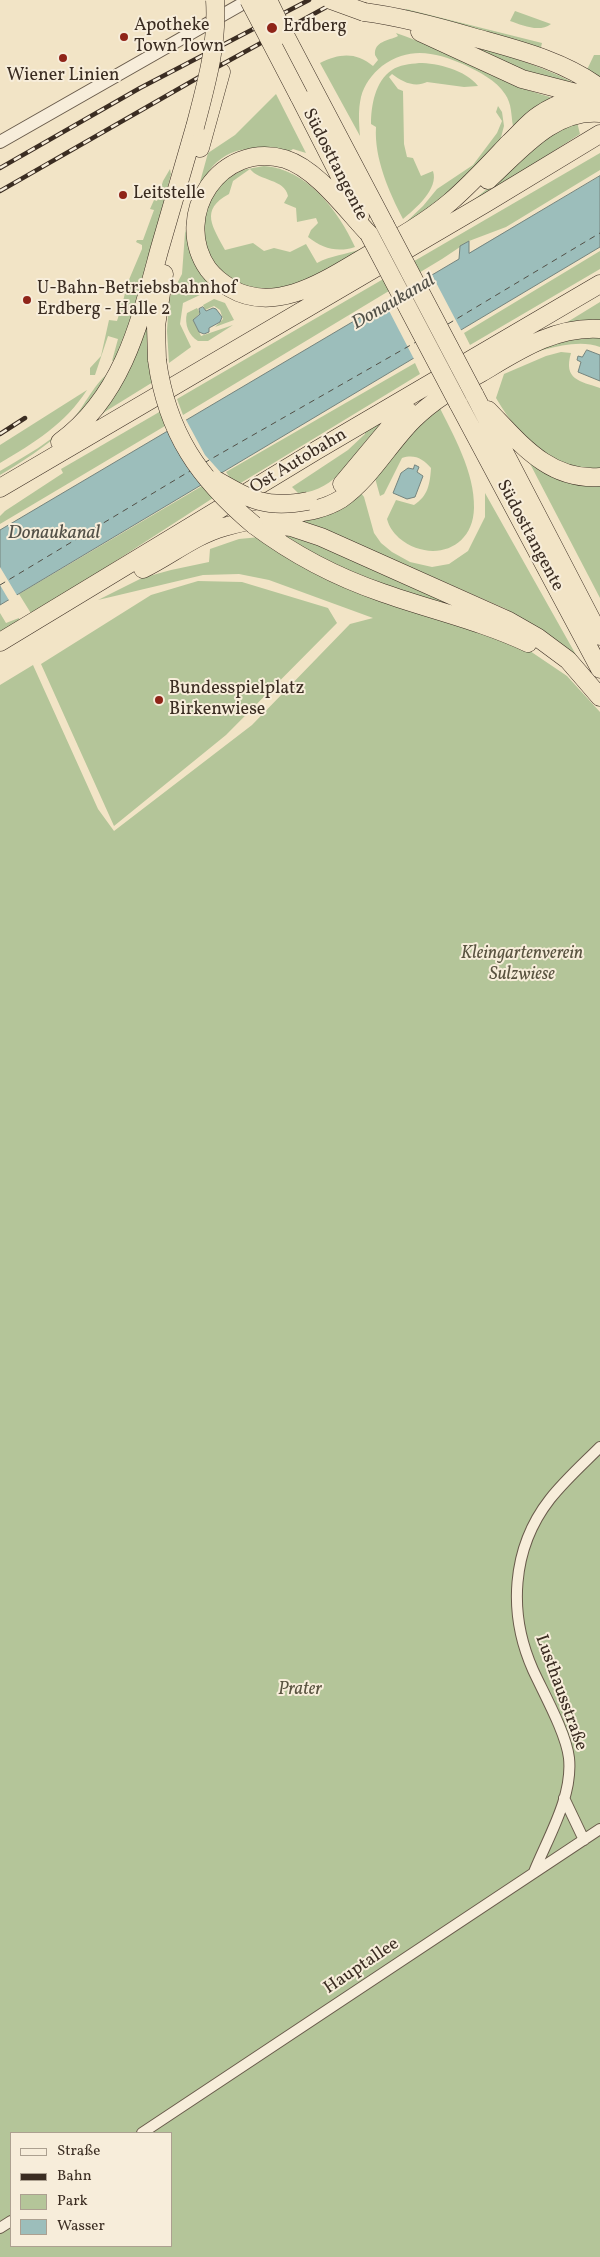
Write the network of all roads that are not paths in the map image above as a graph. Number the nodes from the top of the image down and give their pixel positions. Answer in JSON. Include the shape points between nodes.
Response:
{"nodes":[{"id":1,"x":215,"y":0,"type":"edge"},
{"id":2,"x":226,"y":0,"type":"edge"},
{"id":3,"x":249,"y":0,"type":"edge"},
{"id":4,"x":268,"y":0,"type":"edge"},
{"id":5,"x":332,"y":0,"type":"edge"},
{"id":6,"x":393,"y":20,"type":"junction"},
{"id":7,"x":306,"y":93,"type":"junction"},
{"id":8,"x":596,"y":93,"type":"edge"},
{"id":9,"x":600,"y":113,"type":"edge"},
{"id":10,"x":600,"y":134,"type":"edge"},
{"id":11,"x":0,"y":142,"type":"edge"},
{"id":12,"x":369,"y":234,"type":"junction"},
{"id":13,"x":600,"y":284,"type":"edge"},
{"id":14,"x":600,"y":297,"type":"edge"},
{"id":15,"x":600,"y":329,"type":"edge"},
{"id":16,"x":474,"y":394,"type":"junction"},
{"id":17,"x":200,"y":472,"type":"junction"},
{"id":18,"x":21,"y":475,"type":"junction"},
{"id":19,"x":600,"y":477,"type":"edge"},
{"id":20,"x":0,"y":488,"type":"edge"},
{"id":21,"x":251,"y":521,"type":"junction"},
{"id":22,"x":114,"y":574,"type":"junction"},
{"id":23,"x":600,"y":636,"type":"edge"},
{"id":24,"x":0,"y":642,"type":"edge"},
{"id":25,"x":600,"y":669,"type":"edge"},
{"id":26,"x":577,"y":673,"type":"junction"},
{"id":27,"x":600,"y":697,"type":"edge"},
{"id":28,"x":600,"y":1447,"type":"edge"},
{"id":29,"x":564,"y":1798,"type":"junction"},
{"id":30,"x":600,"y":1829,"type":"edge"},
{"id":31,"x":584,"y":1840,"type":"junction"},
{"id":32,"x":534,"y":1872,"type":"junction"},
{"id":33,"x":144,"y":2132,"type":"edge"}],
"edges":[{"from":1,"to":18,"type":"highway","bridge":true,"via":[[212,60],[195,127],[148,292],[119,375],[78,428],[25,466]]},
{"from":2,"to":17,"type":"highway","bridge":true,"via":[[227,28],[221,72],[160,292],[156,326],[163,395],[185,449]]},
{"from":3,"to":7,"type":"highway","bridge":true},
{"from":3,"to":11,"type":"street"},
{"from":4,"to":7,"type":"highway","bridge":true},
{"from":5,"to":6,"type":"highway","bridge":true},
{"from":6,"to":8,"type":"highway","via":[[522,79]]},
{"from":6,"to":8,"type":"highway","via":[[508,47],[560,65]]},
{"from":7,"to":12,"type":"highway","name":"Südosttangente"},
{"from":7,"to":16,"type":"highway","name":"Südosttangente","bridge":true,"via":[[385,225]]},
{"from":8,"to":12,"type":"highway","via":[[561,103],[538,115],[468,186],[434,215],[302,290],[267,298],[242,294],[227,287],[213,276],[204,261],[194,227],[200,201],[218,176],[241,161],[268,156],[294,162],[309,172]]},
{"from":9,"to":18,"type":"highway","via":[[574,114],[548,127],[472,194],[435,221],[268,319]]},
{"from":10,"to":18,"type":"highway"},
{"from":12,"to":25,"type":"highway","name":"Südosttangente","bridge":true},
{"from":13,"to":22,"type":"highway","name":"Ost Autobahn"},
{"from":14,"to":17,"type":"highway","bridge":true,"via":[[423,401],[388,429],[338,487],[308,501],[276,504],[254,500]]},
{"from":15,"to":21,"type":"highway","via":[[576,330],[526,346],[440,396],[412,421],[351,491],[334,503],[312,511]]},
{"from":16,"to":19,"type":"highway","via":[[525,449],[544,464],[571,475]]},
{"from":16,"to":23,"type":"highway","name":"Südosttangente"},
{"from":17,"to":26,"type":"highway","bridge":true,"via":[[238,512],[277,542],[322,569],[390,596],[514,636]]},
{"from":18,"to":20,"type":"highway"},
{"from":21,"to":22,"type":"highway","via":[[212,531],[131,575]]},
{"from":21,"to":26,"type":"highway","via":[[306,531],[488,611],[537,637],[568,660]]},
{"from":22,"to":24,"type":"highway","name":"Ost Autobahn"},
{"from":26,"to":27,"type":"highway"},
{"from":28,"to":29,"type":"street","name":"Lusthausstraße","via":[[550,1499],[532,1527],[518,1574],[516,1603],[523,1648],[569,1756]]},
{"from":29,"to":31,"type":"street"},
{"from":29,"to":32,"type":"street","name":"Lusthausstraße"},
{"from":30,"to":31,"type":"street","name":"Hauptallee"},
{"from":31,"to":32,"type":"street","name":"Hauptallee"},
{"from":32,"to":33,"type":"street","name":"Hauptallee"}]}
